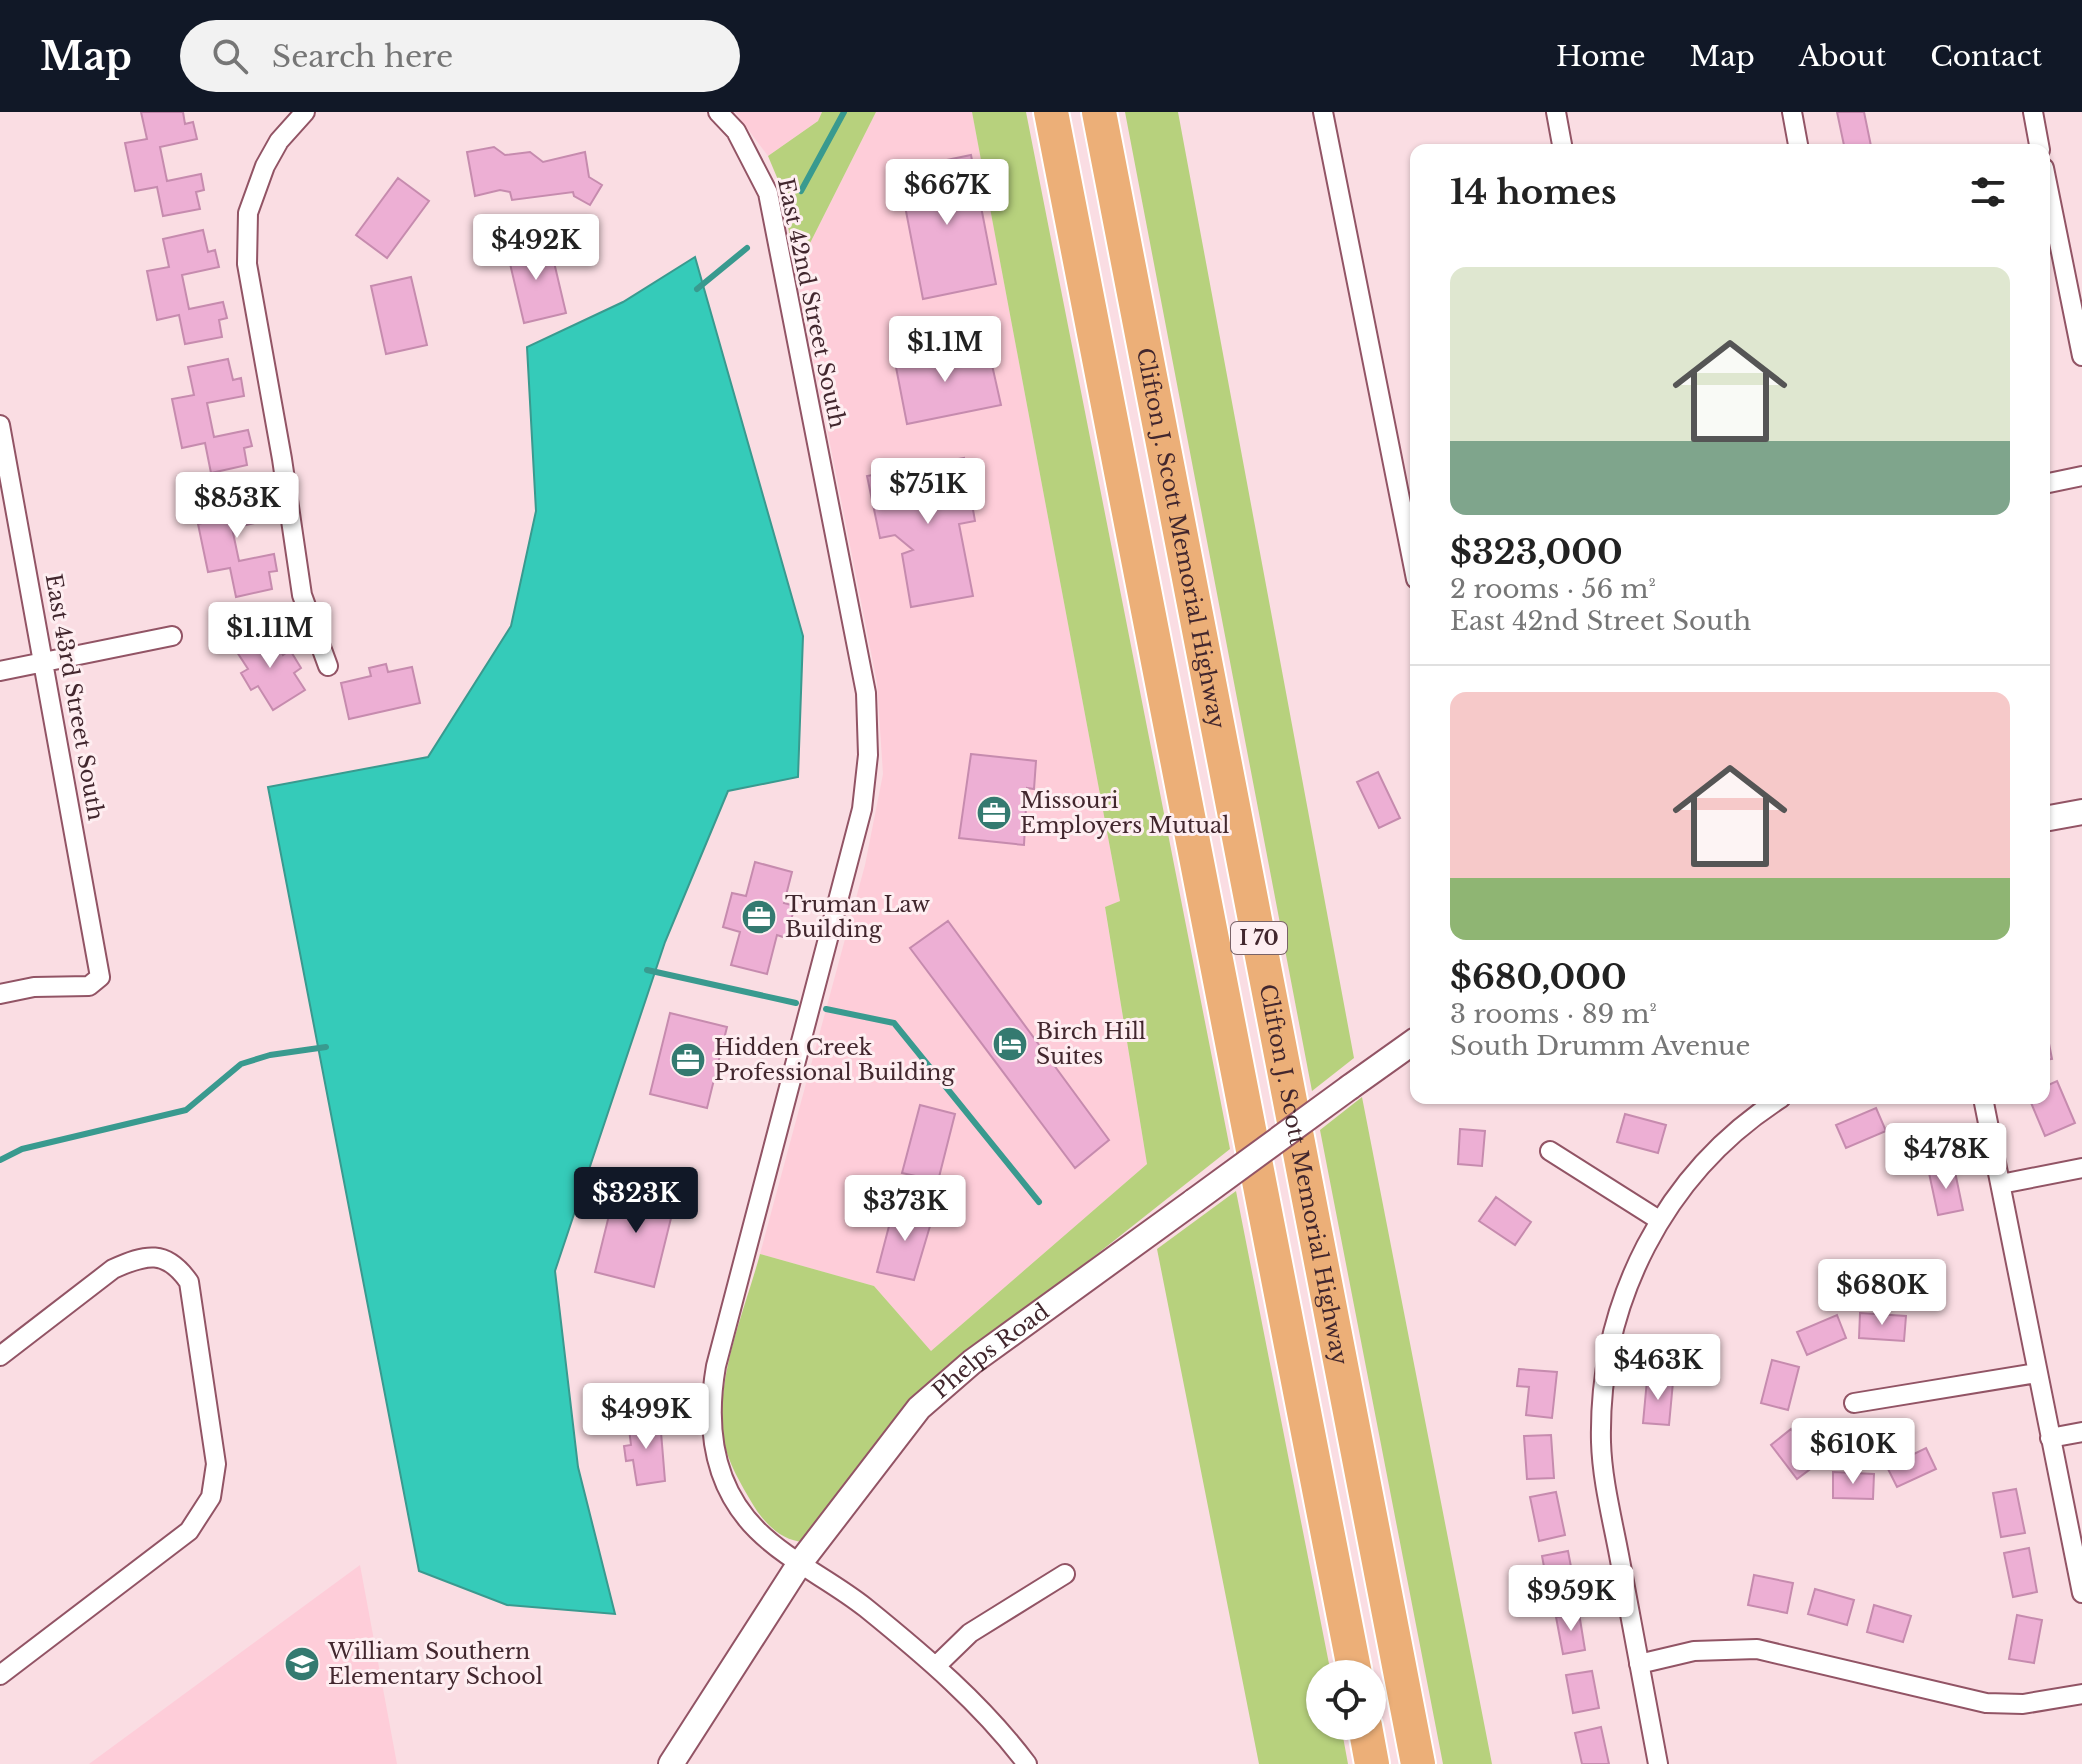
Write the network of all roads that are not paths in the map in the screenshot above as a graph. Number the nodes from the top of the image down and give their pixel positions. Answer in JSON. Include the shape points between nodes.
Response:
{"nodes":[{"id":1,"x":305,"y":112,"type":"edge"},
{"id":2,"x":718,"y":112,"type":"edge"},
{"id":3,"x":1051,"y":112,"type":"edge"},
{"id":4,"x":1099,"y":112,"type":"edge"},
{"id":5,"x":1323,"y":112,"type":"edge"},
{"id":6,"x":1556,"y":112,"type":"edge"},
{"id":7,"x":1792,"y":112,"type":"edge"},
{"id":8,"x":2033,"y":112,"type":"edge"},
{"id":9,"x":1562,"y":144,"type":"edge"},
{"id":10,"x":1798,"y":144,"type":"edge"},
{"id":11,"x":2039,"y":144,"type":"edge"},
{"id":12,"x":2050,"y":198,"type":"edge"},
{"id":13,"x":2082,"y":356,"type":"edge"},
{"id":14,"x":0,"y":425,"type":"edge"},
{"id":15,"x":2082,"y":476,"type":"edge"},
{"id":16,"x":2050,"y":483,"type":"edge"},
{"id":17,"x":1410,"y":549,"type":"edge"},
{"id":18,"x":172,"y":636,"type":"dead end"},
{"id":19,"x":45,"y":662,"type":"junction"},
{"id":20,"x":328,"y":666,"type":"dead end"},
{"id":21,"x":0,"y":671,"type":"edge"},
{"id":22,"x":2082,"y":812,"type":"edge"},
{"id":23,"x":2050,"y":818,"type":"edge"},
{"id":24,"x":0,"y":994,"type":"edge"},
{"id":25,"x":1410,"y":1044,"type":"edge"},
{"id":26,"x":1773,"y":1104,"type":"edge"},
{"id":27,"x":1984,"y":1104,"type":"edge"},
{"id":28,"x":1550,"y":1151,"type":"dead end"},
{"id":29,"x":2082,"y":1168,"type":"edge"},
{"id":30,"x":2001,"y":1184,"type":"junction"},
{"id":31,"x":1659,"y":1220,"type":"junction"},
{"id":32,"x":0,"y":1356,"type":"edge"},
{"id":33,"x":2037,"y":1373,"type":"junction"},
{"id":34,"x":1854,"y":1403,"type":"dead end"},
{"id":35,"x":2082,"y":1432,"type":"edge"},
{"id":36,"x":2050,"y":1438,"type":"junction"},
{"id":37,"x":800,"y":1563,"type":"junction"},
{"id":38,"x":1065,"y":1574,"type":"dead end"},
{"id":39,"x":2082,"y":1593,"type":"edge"},
{"id":40,"x":1352,"y":1660,"type":"edge"},
{"id":41,"x":1639,"y":1664,"type":"junction"},
{"id":42,"x":936,"y":1666,"type":"junction"},
{"id":43,"x":0,"y":1675,"type":"edge"},
{"id":44,"x":2082,"y":1694,"type":"edge"},
{"id":45,"x":1368,"y":1740,"type":"edge"},
{"id":46,"x":671,"y":1764,"type":"edge"},
{"id":47,"x":1027,"y":1764,"type":"edge"},
{"id":48,"x":1372,"y":1764,"type":"edge"},
{"id":49,"x":1418,"y":1764,"type":"edge"},
{"id":50,"x":1658,"y":1764,"type":"edge"}],
"edges":[{"from":1,"to":20,"type":"street","via":[[265,166],[248,213],[247,264],[302,595]]},
{"from":2,"to":37,"type":"street","name":"East 42nd Street South","via":[[736,131],[768,193],[866,693],[868,755],[862,809],[710,1402],[713,1447],[729,1493],[756,1530]]},
{"from":3,"to":40,"type":"highway","name":"Clifton J. Scott Memorial Highway","number":"I 70"},
{"from":4,"to":49,"type":"highway","name":"Clifton J. Scott Memorial Highway","number":"I 70"},
{"from":5,"to":17,"type":"street"},
{"from":6,"to":9,"type":"street"},
{"from":7,"to":10,"type":"street"},
{"from":8,"to":11,"type":"street"},
{"from":12,"to":13,"type":"street"},
{"from":14,"to":19,"type":"street","name":"East 43rd Street South"},
{"from":15,"to":16,"type":"street"},
{"from":18,"to":19,"type":"street"},
{"from":19,"to":21,"type":"street"},
{"from":19,"to":24,"type":"street","name":"East 43rd Street South","via":[[100,977],[89,986]]},
{"from":22,"to":23,"type":"street"},
{"from":25,"to":37,"type":"street","name":"Phelps Road","bridge":true,"via":[[972,1362],[919,1408]]},
{"from":26,"to":31,"type":"street","via":[[1724,1141]]},
{"from":27,"to":30,"type":"street"},
{"from":28,"to":31,"type":"street"},
{"from":29,"to":30,"type":"street"},
{"from":30,"to":33,"type":"street"},
{"from":31,"to":41,"type":"street","via":[[1622,1298],[1603,1393],[1606,1487]]},
{"from":32,"to":43,"type":"street","via":[[113,1269],[134,1260],[176,1263],[189,1282],[216,1464],[212,1489],[189,1531]]},
{"from":33,"to":34,"type":"street"},
{"from":33,"to":36,"type":"street"},
{"from":35,"to":36,"type":"street"},
{"from":36,"to":39,"type":"street"},
{"from":37,"to":42,"type":"street","name":"East 42nd Street South"},
{"from":37,"to":46,"type":"street","name":"Phelps Road"},
{"from":38,"to":42,"type":"street","via":[[970,1633]]},
{"from":41,"to":44,"type":"street","via":[[1694,1651],[1757,1649],[1986,1703],[2023,1704]]},
{"from":41,"to":50,"type":"street"},
{"from":42,"to":47,"type":"street","name":"East 42nd Street South"},
{"from":45,"to":48,"type":"highway"}]}
